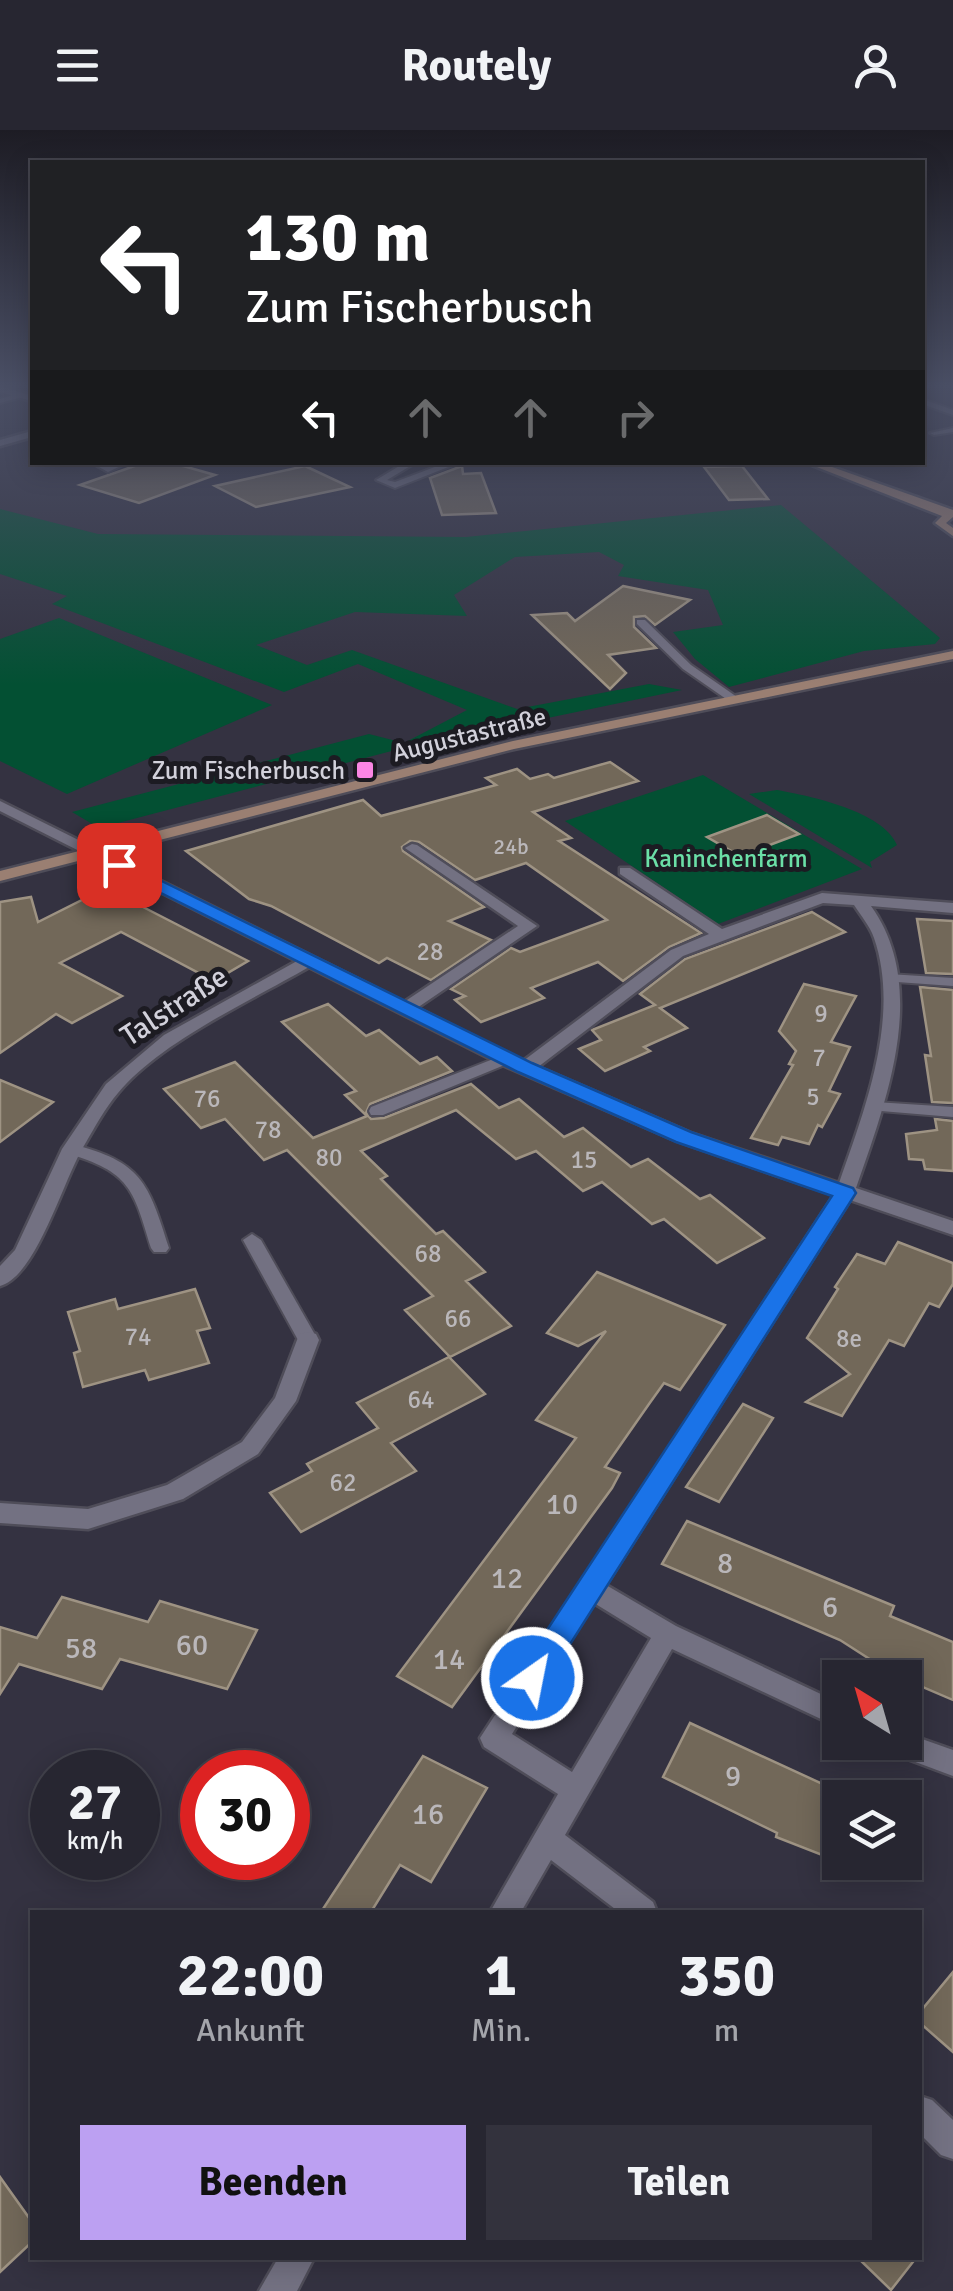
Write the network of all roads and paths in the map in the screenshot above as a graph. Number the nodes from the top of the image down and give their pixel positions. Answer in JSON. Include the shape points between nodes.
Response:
{"nodes":[{"id":1,"x":869,"y":484,"type":"edge"},
{"id":2,"x":950,"y":513,"type":"edge"},
{"id":3,"x":953,"y":533,"type":"edge"},
{"id":4,"x":640,"y":622,"type":"dead end"},
{"id":5,"x":953,"y":658,"type":"edge"},
{"id":6,"x":733,"y":698,"type":"junction"},
{"id":7,"x":0,"y":805,"type":"edge"},
{"id":8,"x":412,"y":848,"type":"dead end"},
{"id":9,"x":99,"y":852,"type":"junction"},
{"id":10,"x":625,"y":871,"type":"dead end"},
{"id":11,"x":0,"y":876,"type":"edge"},
{"id":12,"x":861,"y":904,"type":"junction"},
{"id":13,"x":953,"y":908,"type":"edge"},
{"id":14,"x":721,"y":935,"type":"junction"},
{"id":15,"x":310,"y":960,"type":"junction"},
{"id":16,"x":888,"y":978,"type":"junction"},
{"id":17,"x":953,"y":982,"type":"edge"},
{"id":18,"x":406,"y":1008,"type":"junction"},
{"id":19,"x":506,"y":1059,"type":"junction"},
{"id":20,"x":525,"y":1068,"type":"junction"},
{"id":21,"x":874,"y":1107,"type":"junction"},
{"id":22,"x":377,"y":1111,"type":"dead end"},
{"id":23,"x":953,"y":1112,"type":"edge"},
{"id":24,"x":72,"y":1149,"type":"junction"},
{"id":25,"x":845,"y":1193,"type":"junction"},
{"id":26,"x":953,"y":1228,"type":"edge"},
{"id":27,"x":252,"y":1240,"type":"dead end"},
{"id":28,"x":160,"y":1248,"type":"dead end"},
{"id":29,"x":0,"y":1278,"type":"edge"},
{"id":30,"x":308,"y":1340,"type":"joint"},
{"id":31,"x":0,"y":1514,"type":"edge"},
{"id":32,"x":590,"y":1588,"type":"junction"},
{"id":33,"x":667,"y":1634,"type":"junction"},
{"id":34,"x":822,"y":1707,"type":"edge"},
{"id":35,"x":922,"y":1752,"type":"edge"},
{"id":36,"x":953,"y":1763,"type":"edge"},
{"id":37,"x":575,"y":1789,"type":"junction"},
{"id":38,"x":549,"y":1840,"type":"junction"},
{"id":39,"x":507,"y":1910,"type":"edge"},
{"id":40,"x":639,"y":1910,"type":"edge"},
{"id":41,"x":922,"y":2114,"type":"edge"},
{"id":42,"x":953,"y":2142,"type":"edge"},
{"id":43,"x":296,"y":2260,"type":"edge"},
{"id":44,"x":277,"y":2291,"type":"edge"}],
"edges":[{"from":1,"to":2,"type":"main road"},
{"from":2,"to":3,"type":"main road","via":[[940,524]]},
{"from":4,"to":6,"type":"lane"},
{"from":5,"to":6,"type":"main road","name":"Augustastraße"},
{"from":6,"to":9,"type":"main road","name":"Augustastraße","via":[[462,757]]},
{"from":7,"to":9,"type":"street"},
{"from":8,"to":18,"type":"street","via":[[529,926]]},
{"from":9,"to":11,"type":"main road","name":"Augustastraße"},
{"from":9,"to":15,"type":"street"},
{"from":10,"to":14,"type":"street"},
{"from":12,"to":13,"type":"street"},
{"from":12,"to":14,"type":"street","via":[[822,898]]},
{"from":12,"to":16,"type":"street","via":[[883,938]]},
{"from":14,"to":20,"type":"street","via":[[677,952]]},
{"from":15,"to":18,"type":"street"},
{"from":15,"to":24,"type":"street","name":"Talstraße","via":[[170,1039],[112,1088]]},
{"from":16,"to":17,"type":"lane"},
{"from":16,"to":21,"type":"street","via":[[888,1032]]},
{"from":18,"to":19,"type":"street"},
{"from":19,"to":20,"type":"street"},
{"from":19,"to":22,"type":"lane"},
{"from":20,"to":25,"type":"street","via":[[684,1137]]},
{"from":21,"to":23,"type":"lane"},
{"from":21,"to":25,"type":"street"},
{"from":24,"to":28,"type":"lane","via":[[113,1160],[130,1175]]},
{"from":24,"to":29,"type":"street","name":"Talstraße","via":[[24,1253]]},
{"from":25,"to":26,"type":"street"},
{"from":25,"to":32,"type":"street"},
{"from":27,"to":30,"type":"lane"},
{"from":30,"to":31,"type":"street","via":[[285,1401],[250,1448],[175,1492],[88,1519]]},
{"from":32,"to":33,"type":"street"},
{"from":32,"to":37,"type":"street","via":[[494,1738]]},
{"from":33,"to":34,"type":"street"},
{"from":33,"to":37,"type":"street"},
{"from":35,"to":36,"type":"street"},
{"from":37,"to":38,"type":"street"},
{"from":38,"to":39,"type":"street"},
{"from":38,"to":40,"type":"street"},
{"from":41,"to":42,"type":"street"},
{"from":43,"to":44,"type":"street"}]}
